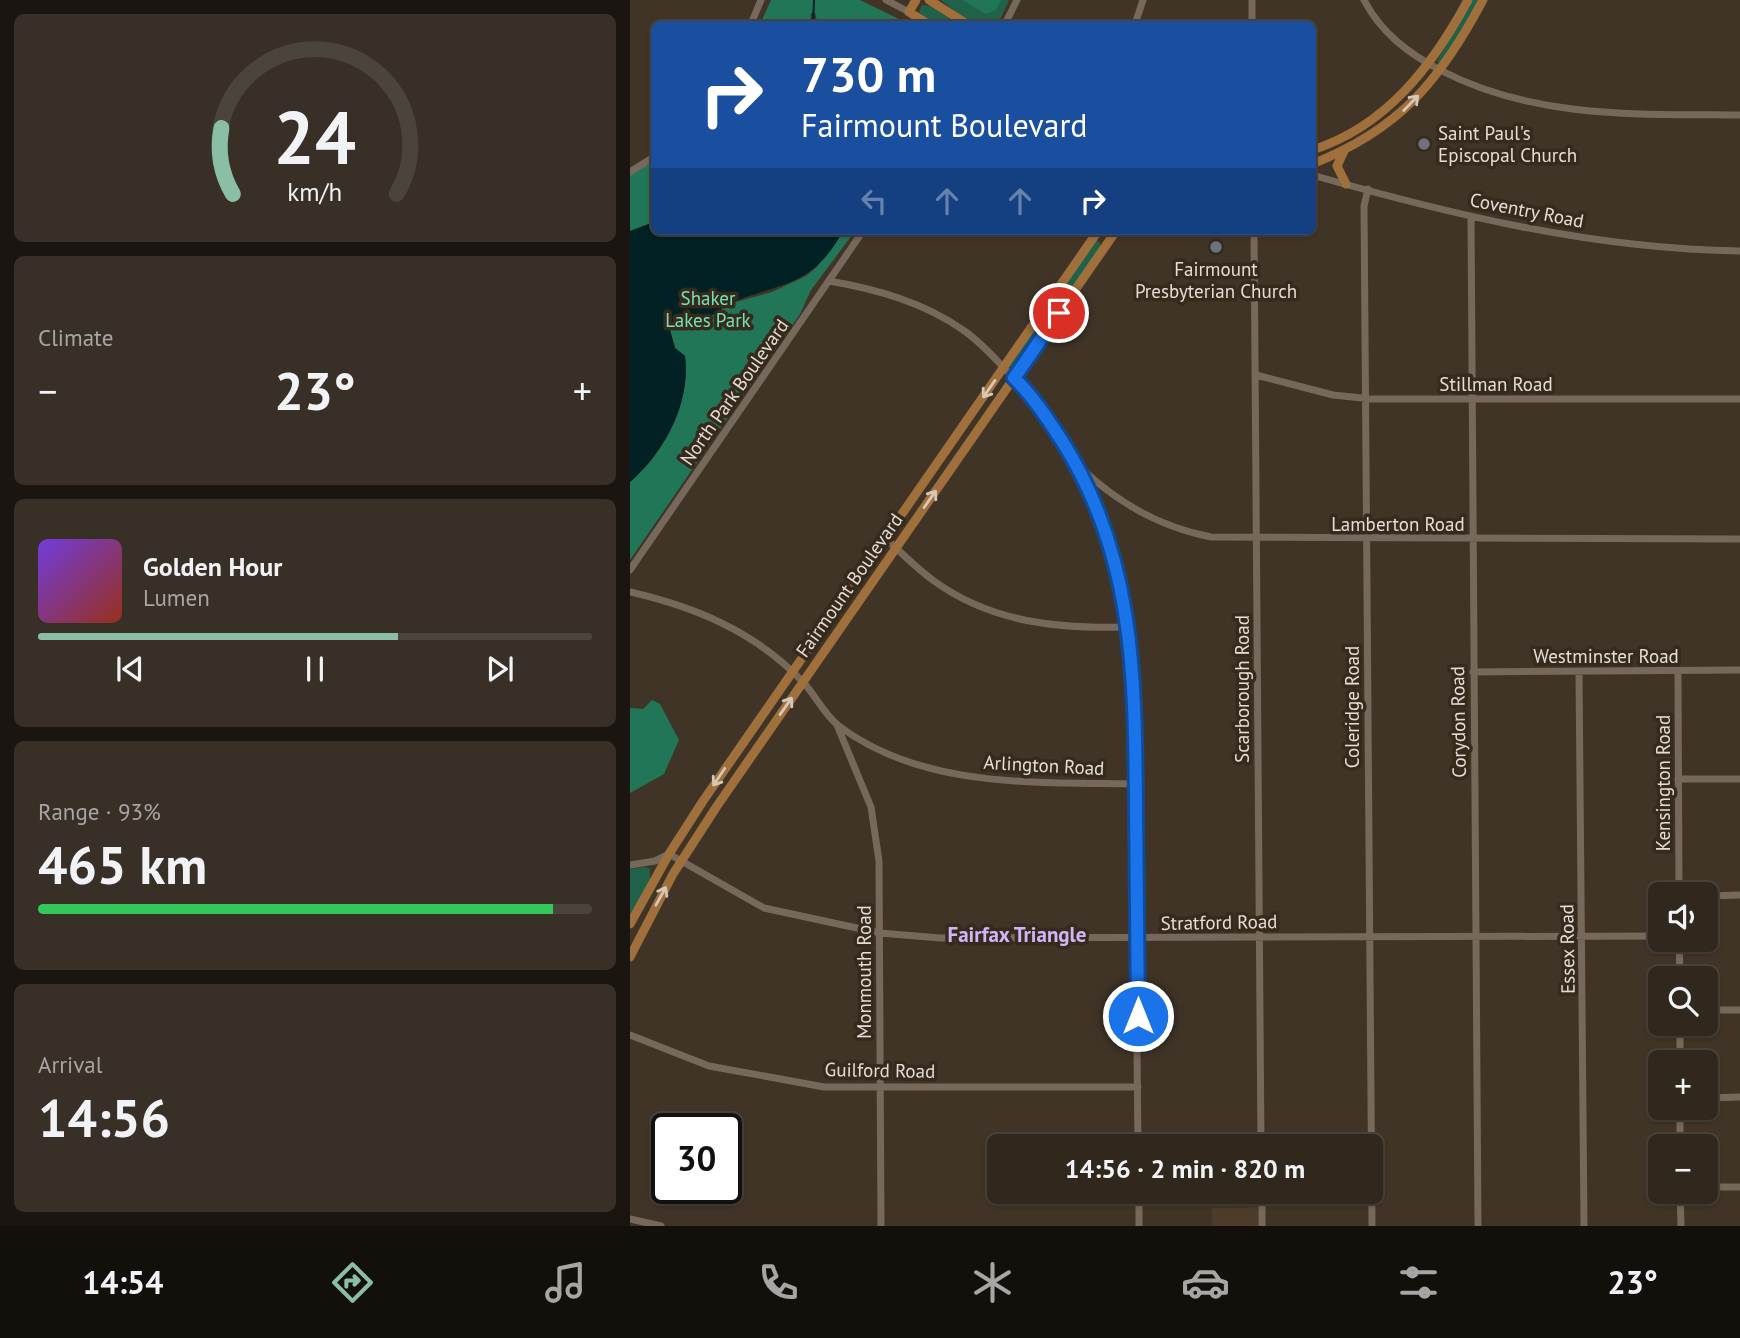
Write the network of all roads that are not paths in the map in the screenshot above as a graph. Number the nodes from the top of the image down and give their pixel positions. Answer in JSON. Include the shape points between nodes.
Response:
{"nodes":[{"id":1,"x":761,"y":0,"type":"edge"},
{"id":2,"x":886,"y":0,"type":"edge"},
{"id":3,"x":916,"y":0,"type":"edge"},
{"id":4,"x":929,"y":0,"type":"edge"},
{"id":5,"x":1017,"y":0,"type":"edge"},
{"id":6,"x":1143,"y":0,"type":"edge"},
{"id":7,"x":1252,"y":0,"type":"edge"},
{"id":8,"x":1364,"y":0,"type":"edge"},
{"id":9,"x":1468,"y":0,"type":"edge"},
{"id":10,"x":1483,"y":0,"type":"edge"},
{"id":11,"x":909,"y":12,"type":"junction"},
{"id":12,"x":752,"y":21,"type":"edge"},
{"id":13,"x":923,"y":21,"type":"edge"},
{"id":14,"x":962,"y":21,"type":"edge"},
{"id":15,"x":1006,"y":21,"type":"edge"},
{"id":16,"x":1136,"y":21,"type":"edge"},
{"id":17,"x":1252,"y":21,"type":"edge"},
{"id":18,"x":1428,"y":64,"type":"junction"},
{"id":19,"x":1439,"y":69,"type":"junction"},
{"id":20,"x":1740,"y":115,"type":"edge"},
{"id":21,"x":1369,"y":122,"type":"junction"},
{"id":22,"x":1376,"y":133,"type":"junction"},
{"id":23,"x":1316,"y":147,"type":"edge"},
{"id":24,"x":1344,"y":151,"type":"junction"},
{"id":25,"x":651,"y":159,"type":"edge"},
{"id":26,"x":1316,"y":162,"type":"edge"},
{"id":27,"x":630,"y":172,"type":"edge"},
{"id":28,"x":1316,"y":175,"type":"edge"},
{"id":29,"x":1346,"y":184,"type":"junction"},
{"id":30,"x":1368,"y":189,"type":"junction"},
{"id":31,"x":1471,"y":217,"type":"junction"},
{"id":32,"x":860,"y":235,"type":"edge"},
{"id":33,"x":1094,"y":235,"type":"edge"},
{"id":34,"x":1102,"y":235,"type":"edge"},
{"id":35,"x":1113,"y":235,"type":"edge"},
{"id":36,"x":1254,"y":235,"type":"edge"},
{"id":37,"x":1109,"y":240,"type":"junction"},
{"id":38,"x":1740,"y":251,"type":"edge"},
{"id":39,"x":829,"y":281,"type":"junction"},
{"id":40,"x":1004,"y":367,"type":"junction"},
{"id":41,"x":1255,"y":375,"type":"junction"},
{"id":42,"x":1014,"y":378,"type":"junction"},
{"id":43,"x":1366,"y":399,"type":"junction"},
{"id":44,"x":1472,"y":400,"type":"junction"},
{"id":45,"x":1740,"y":400,"type":"edge"},
{"id":46,"x":1077,"y":464,"type":"junction"},
{"id":47,"x":1108,"y":492,"type":"junction"},
{"id":48,"x":1095,"y":504,"type":"junction"},
{"id":49,"x":885,"y":538,"type":"junction"},
{"id":50,"x":1367,"y":539,"type":"junction"},
{"id":51,"x":1473,"y":539,"type":"junction"},
{"id":52,"x":1740,"y":539,"type":"edge"},
{"id":53,"x":1256,"y":540,"type":"junction"},
{"id":54,"x":896,"y":547,"type":"junction"},
{"id":55,"x":630,"y":570,"type":"edge"},
{"id":56,"x":630,"y":592,"type":"edge"},
{"id":57,"x":1129,"y":627,"type":"junction"},
{"id":58,"x":1740,"y":670,"type":"edge"},
{"id":59,"x":1579,"y":671,"type":"junction"},
{"id":60,"x":1678,"y":671,"type":"junction"},
{"id":61,"x":792,"y":672,"type":"junction"},
{"id":62,"x":1473,"y":672,"type":"junction"},
{"id":63,"x":803,"y":682,"type":"junction"},
{"id":64,"x":837,"y":725,"type":"junction"},
{"id":65,"x":1678,"y":779,"type":"junction"},
{"id":66,"x":1740,"y":779,"type":"edge"},
{"id":67,"x":1136,"y":784,"type":"junction"},
{"id":68,"x":668,"y":854,"type":"junction"},
{"id":69,"x":681,"y":862,"type":"junction"},
{"id":70,"x":630,"y":865,"type":"edge"},
{"id":71,"x":1679,"y":882,"type":"edge"},
{"id":72,"x":1740,"y":895,"type":"edge"},
{"id":73,"x":1718,"y":896,"type":"edge"},
{"id":74,"x":630,"y":924,"type":"edge"},
{"id":75,"x":880,"y":933,"type":"junction"},
{"id":76,"x":1370,"y":935,"type":"junction"},
{"id":77,"x":1260,"y":936,"type":"junction"},
{"id":78,"x":1476,"y":936,"type":"junction"},
{"id":79,"x":1582,"y":936,"type":"junction"},
{"id":80,"x":1648,"y":936,"type":"edge"},
{"id":81,"x":1137,"y":939,"type":"junction"},
{"id":82,"x":630,"y":957,"type":"edge"},
{"id":83,"x":1718,"y":1010,"type":"edge"},
{"id":84,"x":1740,"y":1010,"type":"edge"},
{"id":85,"x":630,"y":1035,"type":"edge"},
{"id":86,"x":879,"y":1087,"type":"junction"},
{"id":87,"x":1138,"y":1087,"type":"junction"},
{"id":88,"x":1740,"y":1097,"type":"edge"},
{"id":89,"x":1718,"y":1098,"type":"edge"},
{"id":90,"x":1138,"y":1134,"type":"edge"},
{"id":91,"x":1261,"y":1134,"type":"edge"},
{"id":92,"x":1718,"y":1187,"type":"edge"},
{"id":93,"x":1740,"y":1187,"type":"edge"},
{"id":94,"x":1139,"y":1204,"type":"edge"},
{"id":95,"x":1262,"y":1204,"type":"edge"},
{"id":96,"x":1680,"y":1204,"type":"edge"},
{"id":97,"x":630,"y":1219,"type":"edge"},
{"id":98,"x":661,"y":1226,"type":"edge"},
{"id":99,"x":881,"y":1226,"type":"edge"},
{"id":100,"x":1139,"y":1226,"type":"edge"},
{"id":101,"x":1262,"y":1226,"type":"edge"},
{"id":102,"x":1372,"y":1226,"type":"edge"},
{"id":103,"x":1478,"y":1226,"type":"edge"},
{"id":104,"x":1584,"y":1226,"type":"edge"},
{"id":105,"x":1681,"y":1226,"type":"edge"}],
"edges":[{"from":1,"to":12,"type":"street"},
{"from":2,"to":11,"type":"street"},
{"from":3,"to":11,"type":"main road"},
{"from":4,"to":14,"type":"main road"},
{"from":5,"to":15,"type":"street"},
{"from":6,"to":16,"type":"street"},
{"from":7,"to":17,"type":"street"},
{"from":8,"to":18,"type":"street","via":[[1392,38]]},
{"from":9,"to":18,"type":"main road"},
{"from":10,"to":19,"type":"main road"},
{"from":11,"to":13,"type":"main road"},
{"from":18,"to":19,"type":"street"},
{"from":18,"to":21,"type":"main road","via":[[1403,94]]},
{"from":19,"to":20,"type":"street","via":[[1503,96],[1564,109]]},
{"from":22,"to":19,"type":"main road","one_way":true,"via":[[1413,102]]},
{"from":21,"to":22,"type":"main road"},
{"from":21,"to":23,"type":"main road"},
{"from":22,"to":24,"type":"main road"},
{"from":24,"to":26,"type":"main road"},
{"from":24,"to":29,"type":"main road","via":[[1337,166]]},
{"from":25,"to":27,"type":"street"},
{"from":28,"to":29,"type":"street","name":"Coventry Road"},
{"from":29,"to":30,"type":"street","name":"Coventry Road"},
{"from":30,"to":31,"type":"street","name":"Coventry Road"},
{"from":30,"to":43,"type":"street","name":"Coleridge Road","via":[[1364,206]]},
{"from":31,"to":38,"type":"street","name":"Coventry Road","via":[[1608,243]]},
{"from":31,"to":44,"type":"street","name":"Corydon Road"},
{"from":32,"to":39,"type":"street","name":"North Park Boulevard"},
{"from":33,"to":40,"type":"main road","name":"Fairmount Boulevard"},
{"from":34,"to":37,"type":"street","name":"Fairmount Boulevard"},
{"from":35,"to":37,"type":"main road","name":"Fairmount Boulevard"},
{"from":36,"to":41,"type":"street","name":"Scarborough Road"},
{"from":37,"to":42,"type":"main road","name":"Fairmount Boulevard"},
{"from":39,"to":40,"type":"street","via":[[888,294],[932,313],[963,330]]},
{"from":39,"to":55,"type":"street","name":"North Park Boulevard"},
{"from":40,"to":42,"type":"street"},
{"from":40,"to":49,"type":"main road","name":"Fairmount Boulevard","one_way":true},
{"from":41,"to":43,"type":"street","name":"Stillman Road"},
{"from":41,"to":53,"type":"street","name":"Scarborough Road"},
{"from":42,"to":46,"type":"street"},
{"from":54,"to":42,"type":"main road","name":"Fairmount Boulevard","one_way":true},
{"from":43,"to":44,"type":"street","name":"Stillman Road"},
{"from":43,"to":50,"type":"street","name":"Coleridge Road"},
{"from":44,"to":45,"type":"street","name":"Stillman Road"},
{"from":44,"to":51,"type":"street","name":"Corydon Road"},
{"from":46,"to":47,"type":"street","name":"Lamberton Road"},
{"from":46,"to":48,"type":"street"},
{"from":47,"to":48,"type":"street"},
{"from":47,"to":53,"type":"street","name":"Lamberton Road","via":[[1173,528]]},
{"from":48,"to":57,"type":"street","via":[[1115,559]]},
{"from":49,"to":54,"type":"street"},
{"from":49,"to":61,"type":"main road","name":"Fairmount Boulevard"},
{"from":50,"to":51,"type":"street","name":"Lamberton Road"},
{"from":50,"to":53,"type":"street","name":"Lamberton Road"},
{"from":50,"to":76,"type":"street","name":"Coleridge Road"},
{"from":51,"to":52,"type":"street","name":"Lamberton Road"},
{"from":51,"to":62,"type":"street","name":"Corydon Road"},
{"from":53,"to":77,"type":"street","name":"Scarborough Road"},
{"from":54,"to":57,"type":"street","via":[[933,580],[1006,618],[1043,625]]},
{"from":54,"to":63,"type":"main road","name":"Fairmount Boulevard"},
{"from":56,"to":61,"type":"street","name":"Arlington Road","via":[[676,602],[722,621]]},
{"from":57,"to":67,"type":"street"},
{"from":58,"to":60,"type":"street","name":"Westminster Road"},
{"from":59,"to":60,"type":"street","name":"Westminster Road"},
{"from":59,"to":62,"type":"street","name":"Westminster Road"},
{"from":59,"to":79,"type":"street","name":"Essex Road"},
{"from":60,"to":65,"type":"street","name":"Kensington Road"},
{"from":61,"to":63,"type":"street","name":"Arlington Road"},
{"from":61,"to":68,"type":"main road","name":"Fairmount Boulevard","one_way":true},
{"from":62,"to":78,"type":"street","name":"Corydon Road"},
{"from":63,"to":64,"type":"street","name":"Arlington Road"},
{"from":69,"to":63,"type":"main road","name":"Fairmount Boulevard","one_way":true},
{"from":64,"to":67,"type":"street","name":"Arlington Road","via":[[910,762],[978,779]]},
{"from":64,"to":75,"type":"street","name":"Monmouth Road","via":[[871,807],[880,861]]},
{"from":65,"to":66,"type":"street"},
{"from":65,"to":71,"type":"street","name":"Kensington Road"},
{"from":67,"to":81,"type":"street"},
{"from":68,"to":69,"type":"street","name":"Stratford Road"},
{"from":68,"to":70,"type":"street"},
{"from":68,"to":74,"type":"main road","name":"Fairmount Boulevard"},
{"from":69,"to":75,"type":"street","name":"Stratford Road","via":[[764,908]]},
{"from":82,"to":69,"type":"main road","name":"Fairmount Boulevard","one_way":true},
{"from":72,"to":73,"type":"street"},
{"from":75,"to":81,"type":"street","name":"Stratford Road","via":[[940,938]]},
{"from":75,"to":86,"type":"street","name":"Monmouth Road"},
{"from":76,"to":77,"type":"street","name":"Stratford Road"},
{"from":76,"to":78,"type":"street","name":"Stratford Road"},
{"from":76,"to":102,"type":"street","name":"Coleridge Road"},
{"from":77,"to":81,"type":"street","name":"Stratford Road"},
{"from":77,"to":91,"type":"street","name":"Scarborough Road"},
{"from":78,"to":79,"type":"street","name":"Stratford Road"},
{"from":78,"to":103,"type":"street","name":"Corydon Road"},
{"from":79,"to":80,"type":"street","name":"Stratford Road"},
{"from":79,"to":104,"type":"street","name":"Essex Road"},
{"from":81,"to":87,"type":"street"},
{"from":83,"to":84,"type":"street"},
{"from":85,"to":86,"type":"street","name":"Guilford Road","via":[[737,1072],[824,1087]]},
{"from":86,"to":87,"type":"street","name":"Guilford Road"},
{"from":86,"to":99,"type":"street","name":"Monmouth Road"},
{"from":87,"to":90,"type":"street"},
{"from":88,"to":89,"type":"street"},
{"from":92,"to":93,"type":"street"},
{"from":94,"to":100,"type":"street"},
{"from":95,"to":101,"type":"street"},
{"from":96,"to":105,"type":"street"},
{"from":97,"to":98,"type":"street"}]}
